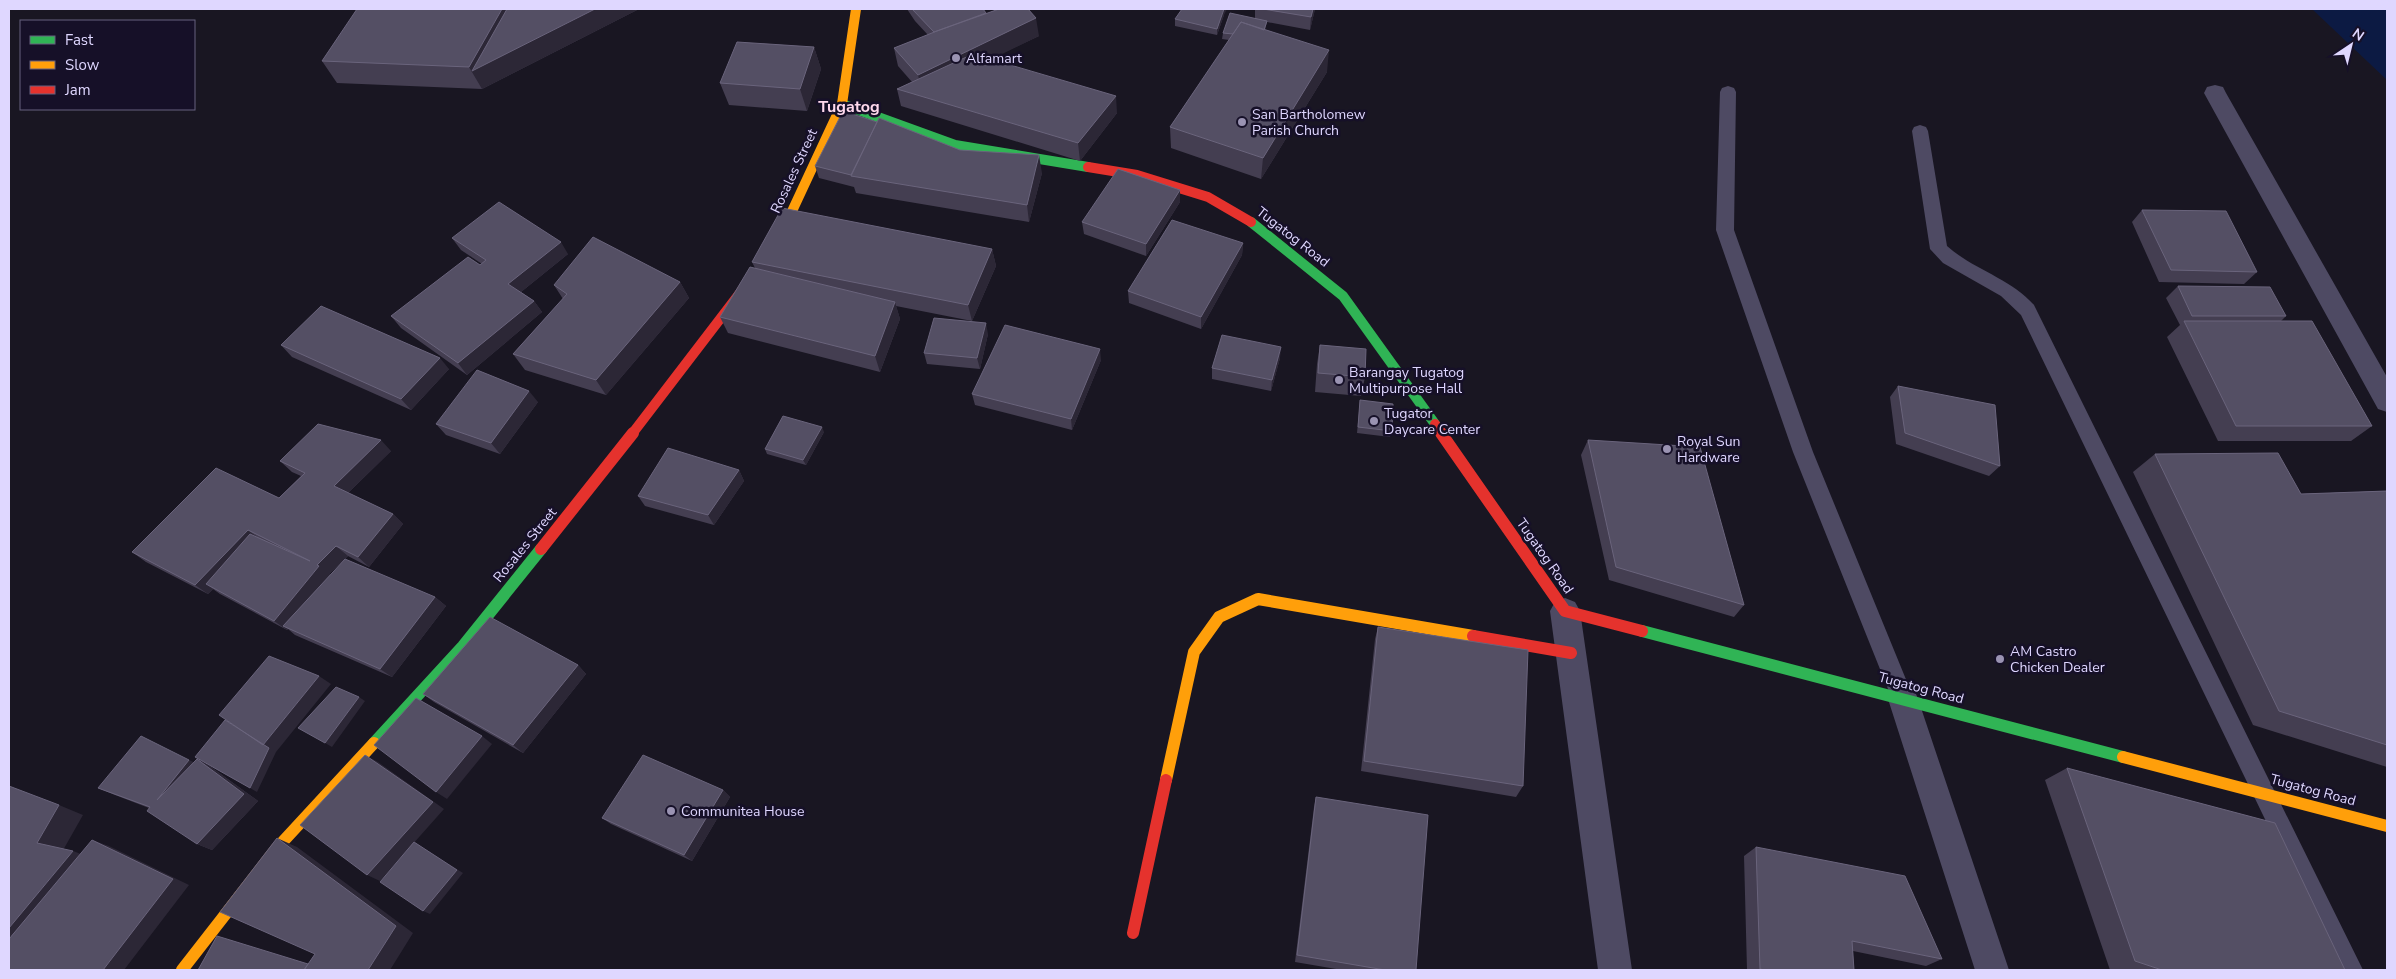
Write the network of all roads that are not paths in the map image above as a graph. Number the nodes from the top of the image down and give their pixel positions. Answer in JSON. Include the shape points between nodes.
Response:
{"nodes":[{"id":1,"x":856,"y":9,"type":"edge"},
{"id":2,"x":1728,"y":92,"type":"dead end"},
{"id":3,"x":2215,"y":93,"type":"dead end"},
{"id":4,"x":842,"y":104,"type":"junction"},
{"id":5,"x":1920,"y":131,"type":"dead end"},
{"id":6,"x":766,"y":254,"type":"edge"},
{"id":7,"x":750,"y":279,"type":"edge"},
{"id":8,"x":2387,"y":401,"type":"edge"},
{"id":9,"x":1565,"y":612,"type":"junction"},
{"id":10,"x":1571,"y":654,"type":"junction"},
{"id":11,"x":1904,"y":698,"type":"junction"},
{"id":12,"x":2265,"y":793,"type":"junction"},
{"id":13,"x":2387,"y":826,"type":"edge"},
{"id":14,"x":1133,"y":933,"type":"dead end"},
{"id":15,"x":182,"y":970,"type":"edge"},
{"id":16,"x":1616,"y":970,"type":"edge"},
{"id":17,"x":1992,"y":970,"type":"edge"},
{"id":18,"x":2351,"y":970,"type":"edge"}],
"edges":[{"from":1,"to":4,"type":"street","name":"Rosales Street"},
{"from":2,"to":11,"type":"lane","via":[[1726,230],[1803,452]]},
{"from":3,"to":8,"type":"street"},
{"from":4,"to":6,"type":"street","name":"Rosales Street","via":[[787,222]]},
{"from":4,"to":9,"type":"street","name":"Tugatog Road","via":[[955,145],[1137,175],[1208,198],[1261,228],[1344,296]]},
{"from":5,"to":12,"type":"lane","via":[[1939,249],[1961,267],[2017,296],[2028,310]]},
{"from":7,"to":15,"type":"street","name":"Rosales Street","via":[[664,395],[463,646],[277,848]]},
{"from":9,"to":10,"type":"street"},
{"from":9,"to":11,"type":"street","name":"Tugatog Road"},
{"from":10,"to":14,"type":"street","via":[[1258,599],[1229,609],[1209,625],[1194,652]]},
{"from":10,"to":16,"type":"street"},
{"from":11,"to":12,"type":"street","name":"Tugatog Road"},
{"from":11,"to":17,"type":"street"},
{"from":12,"to":13,"type":"street","name":"Tugatog Road"},
{"from":12,"to":18,"type":"lane"}]}
